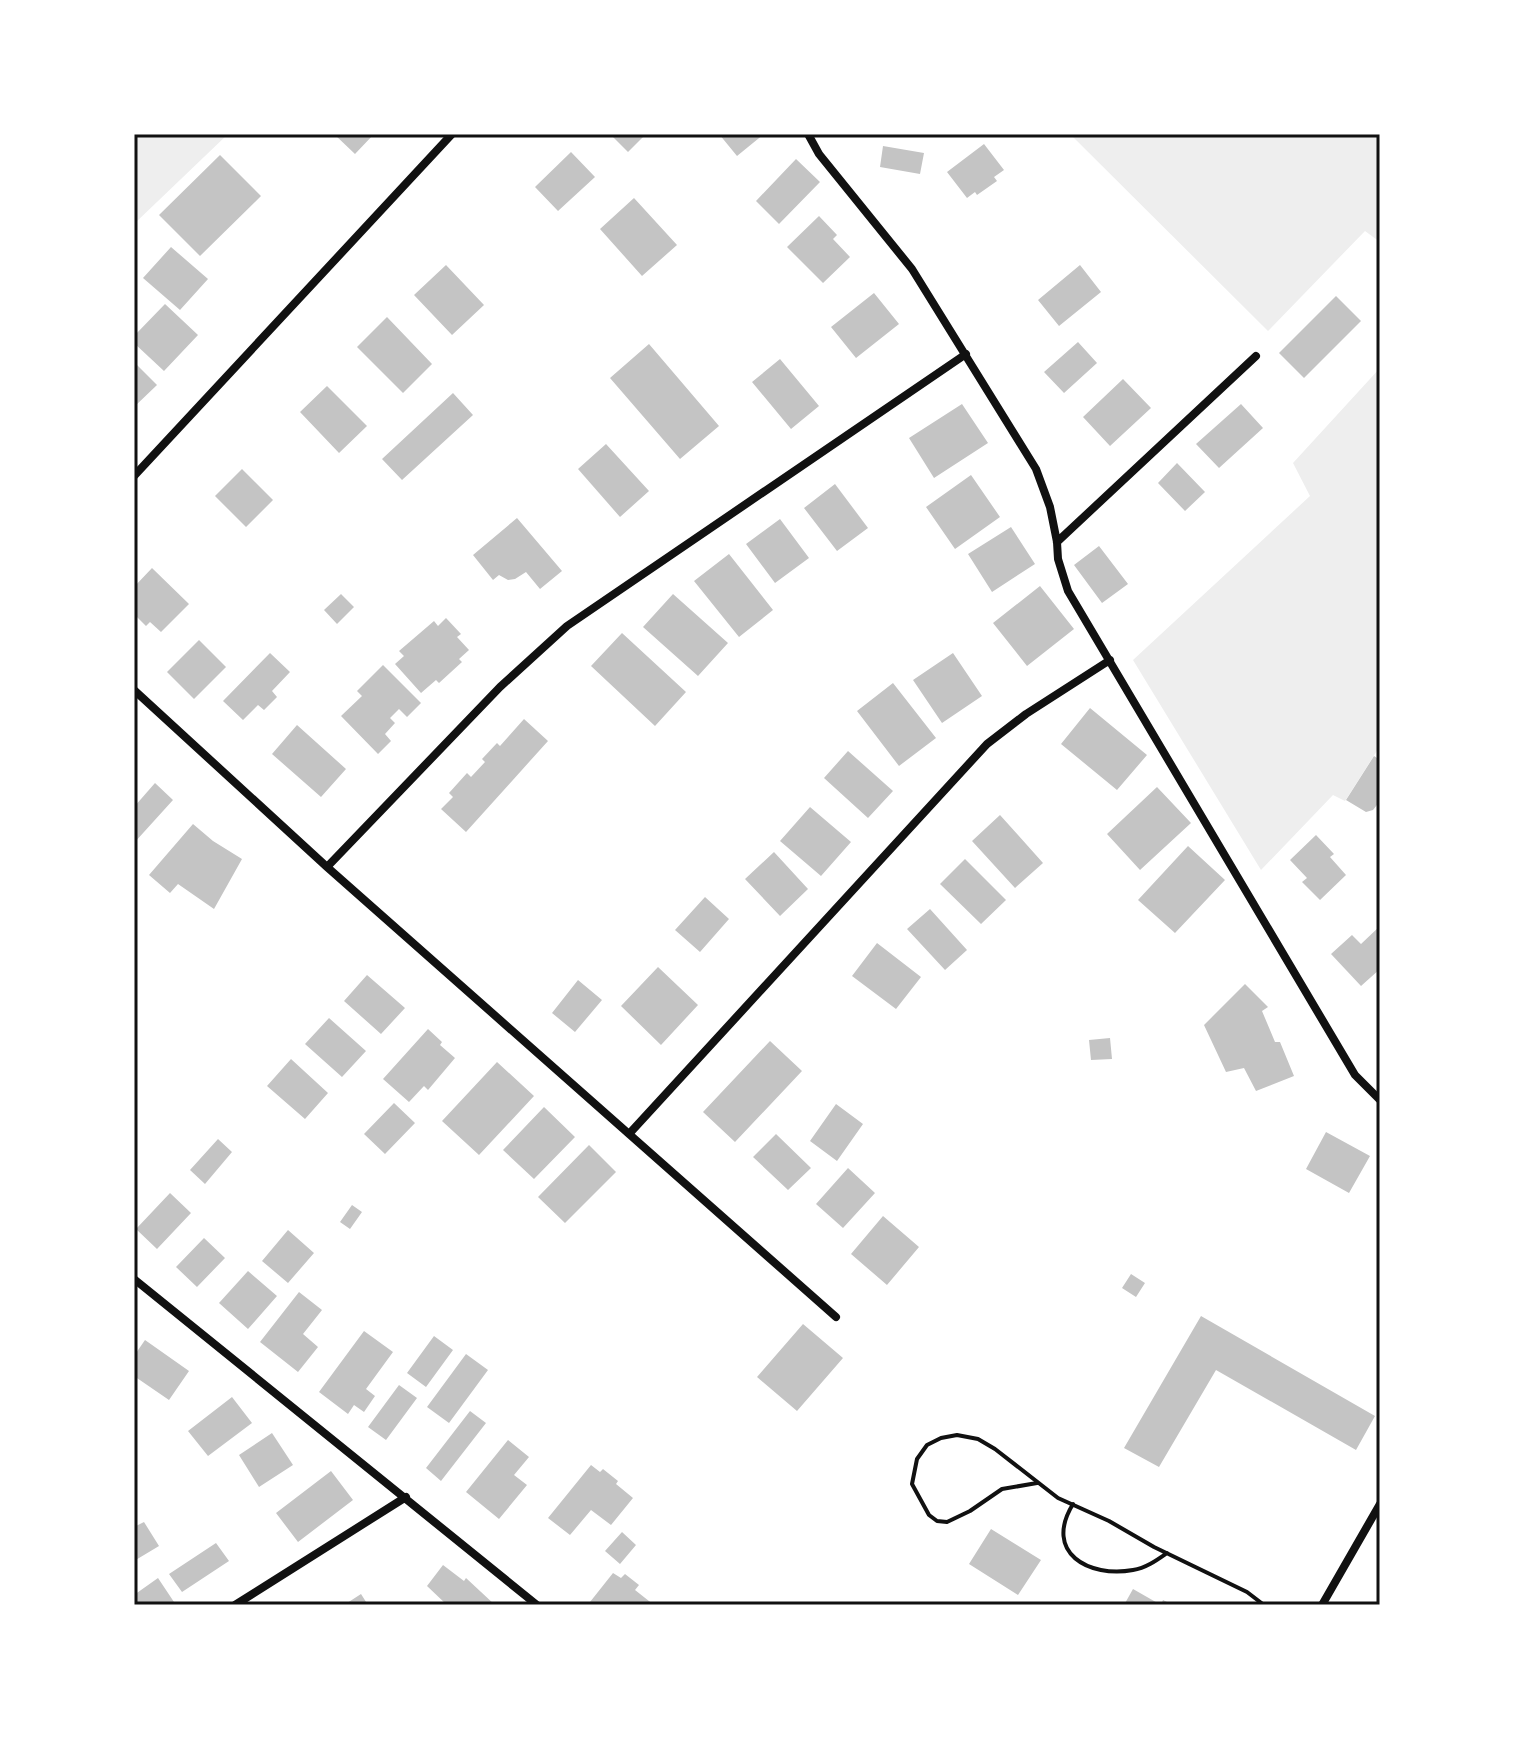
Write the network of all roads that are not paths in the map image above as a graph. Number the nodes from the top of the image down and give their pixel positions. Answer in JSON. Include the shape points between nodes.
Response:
{"nodes":[{"id":1,"x":452,"y":134,"type":"edge"},
{"id":2,"x":808,"y":134,"type":"edge"},
{"id":3,"x":966,"y":354,"type":"junction"},
{"id":4,"x":1256,"y":356,"type":"dead end"},
{"id":5,"x":134,"y":476,"type":"edge"},
{"id":6,"x":1057,"y":542,"type":"junction"},
{"id":7,"x":1110,"y":660,"type":"junction"},
{"id":8,"x":134,"y":690,"type":"edge"},
{"id":9,"x":327,"y":867,"type":"junction"},
{"id":10,"x":1380,"y":1100,"type":"edge"},
{"id":11,"x":629,"y":1134,"type":"junction"},
{"id":12,"x":134,"y":1279,"type":"edge"},
{"id":13,"x":836,"y":1317,"type":"dead end"},
{"id":14,"x":406,"y":1497,"type":"junction"},
{"id":15,"x":1380,"y":1504,"type":"edge"},
{"id":16,"x":235,"y":1605,"type":"edge"},
{"id":17,"x":537,"y":1605,"type":"edge"},
{"id":18,"x":1322,"y":1605,"type":"edge"}],
"edges":[{"from":1,"to":5,"type":"street"},
{"from":2,"to":3,"type":"street","via":[[912,269]]},
{"from":3,"to":6,"type":"street","via":[[1036,469]]},
{"from":3,"to":9,"type":"street","via":[[567,626],[500,687]]},
{"from":4,"to":6,"type":"street"},
{"from":6,"to":7,"type":"street","via":[[1068,591]]},
{"from":7,"to":10,"type":"street","via":[[1355,1075]]},
{"from":7,"to":11,"type":"street","via":[[987,744]]},
{"from":8,"to":9,"type":"street"},
{"from":9,"to":11,"type":"street"},
{"from":11,"to":13,"type":"street"},
{"from":12,"to":14,"type":"street"},
{"from":14,"to":16,"type":"street"},
{"from":14,"to":17,"type":"street"},
{"from":15,"to":18,"type":"street"}]}
